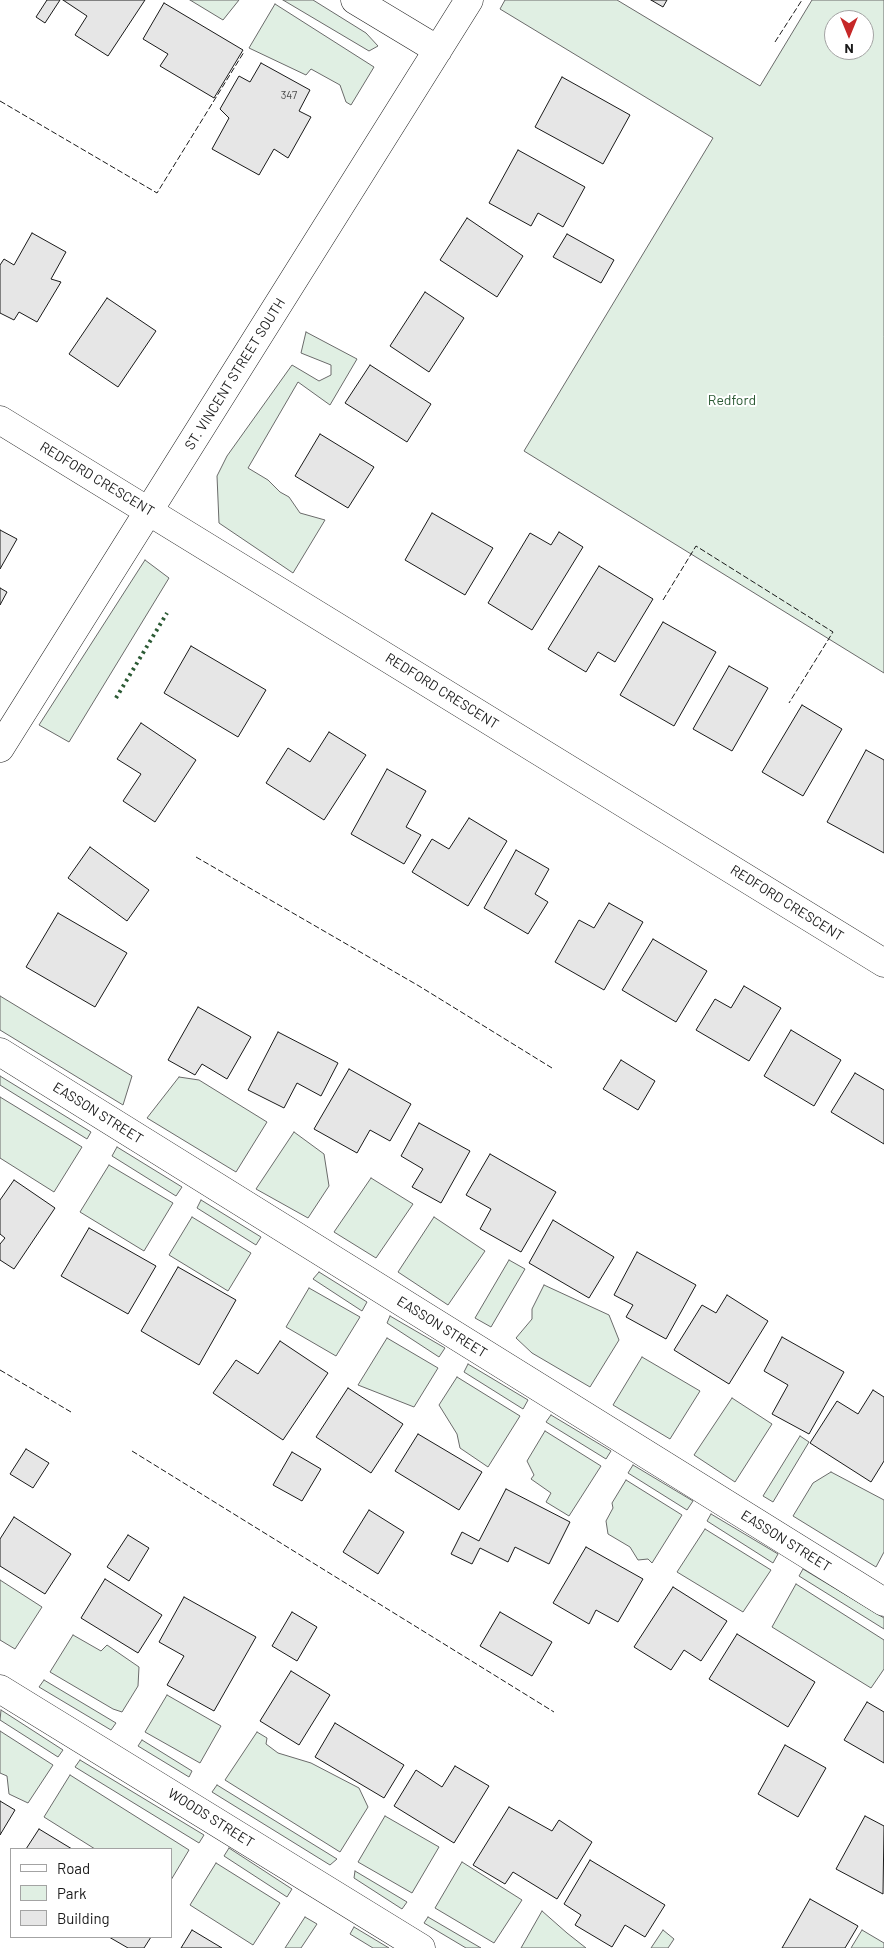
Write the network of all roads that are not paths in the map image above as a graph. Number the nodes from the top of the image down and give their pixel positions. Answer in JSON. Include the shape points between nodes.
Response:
{"nodes":[{"id":1,"x":355,"y":0,"type":"edge"},
{"id":2,"x":469,"y":0,"type":"edge"},
{"id":3,"x":438,"y":50,"type":"junction"},
{"id":4,"x":0,"y":420,"type":"edge"},
{"id":5,"x":149,"y":510,"type":"junction"},
{"id":6,"x":0,"y":748,"type":"edge"},
{"id":7,"x":884,"y":962,"type":"edge"},
{"id":8,"x":0,"y":1052,"type":"edge"},
{"id":9,"x":884,"y":1602,"type":"edge"},
{"id":10,"x":0,"y":1689,"type":"edge"},
{"id":11,"x":421,"y":1948,"type":"edge"}],
"edges":[{"from":1,"to":3,"type":"street"},
{"from":2,"to":3,"type":"street","name":"ST. VINCENT STREET SOUTH"},
{"from":3,"to":5,"type":"street","name":"ST. VINCENT STREET SOUTH"},
{"from":4,"to":5,"type":"street","name":"REDFORD CRESCENT"},
{"from":5,"to":6,"type":"street","name":"ST. VINCENT STREET SOUTH"},
{"from":5,"to":7,"type":"street","name":"REDFORD CRESCENT"},
{"from":8,"to":9,"type":"street","name":"EASSON STREET"},
{"from":10,"to":11,"type":"street","name":"WOODS STREET"}]}
